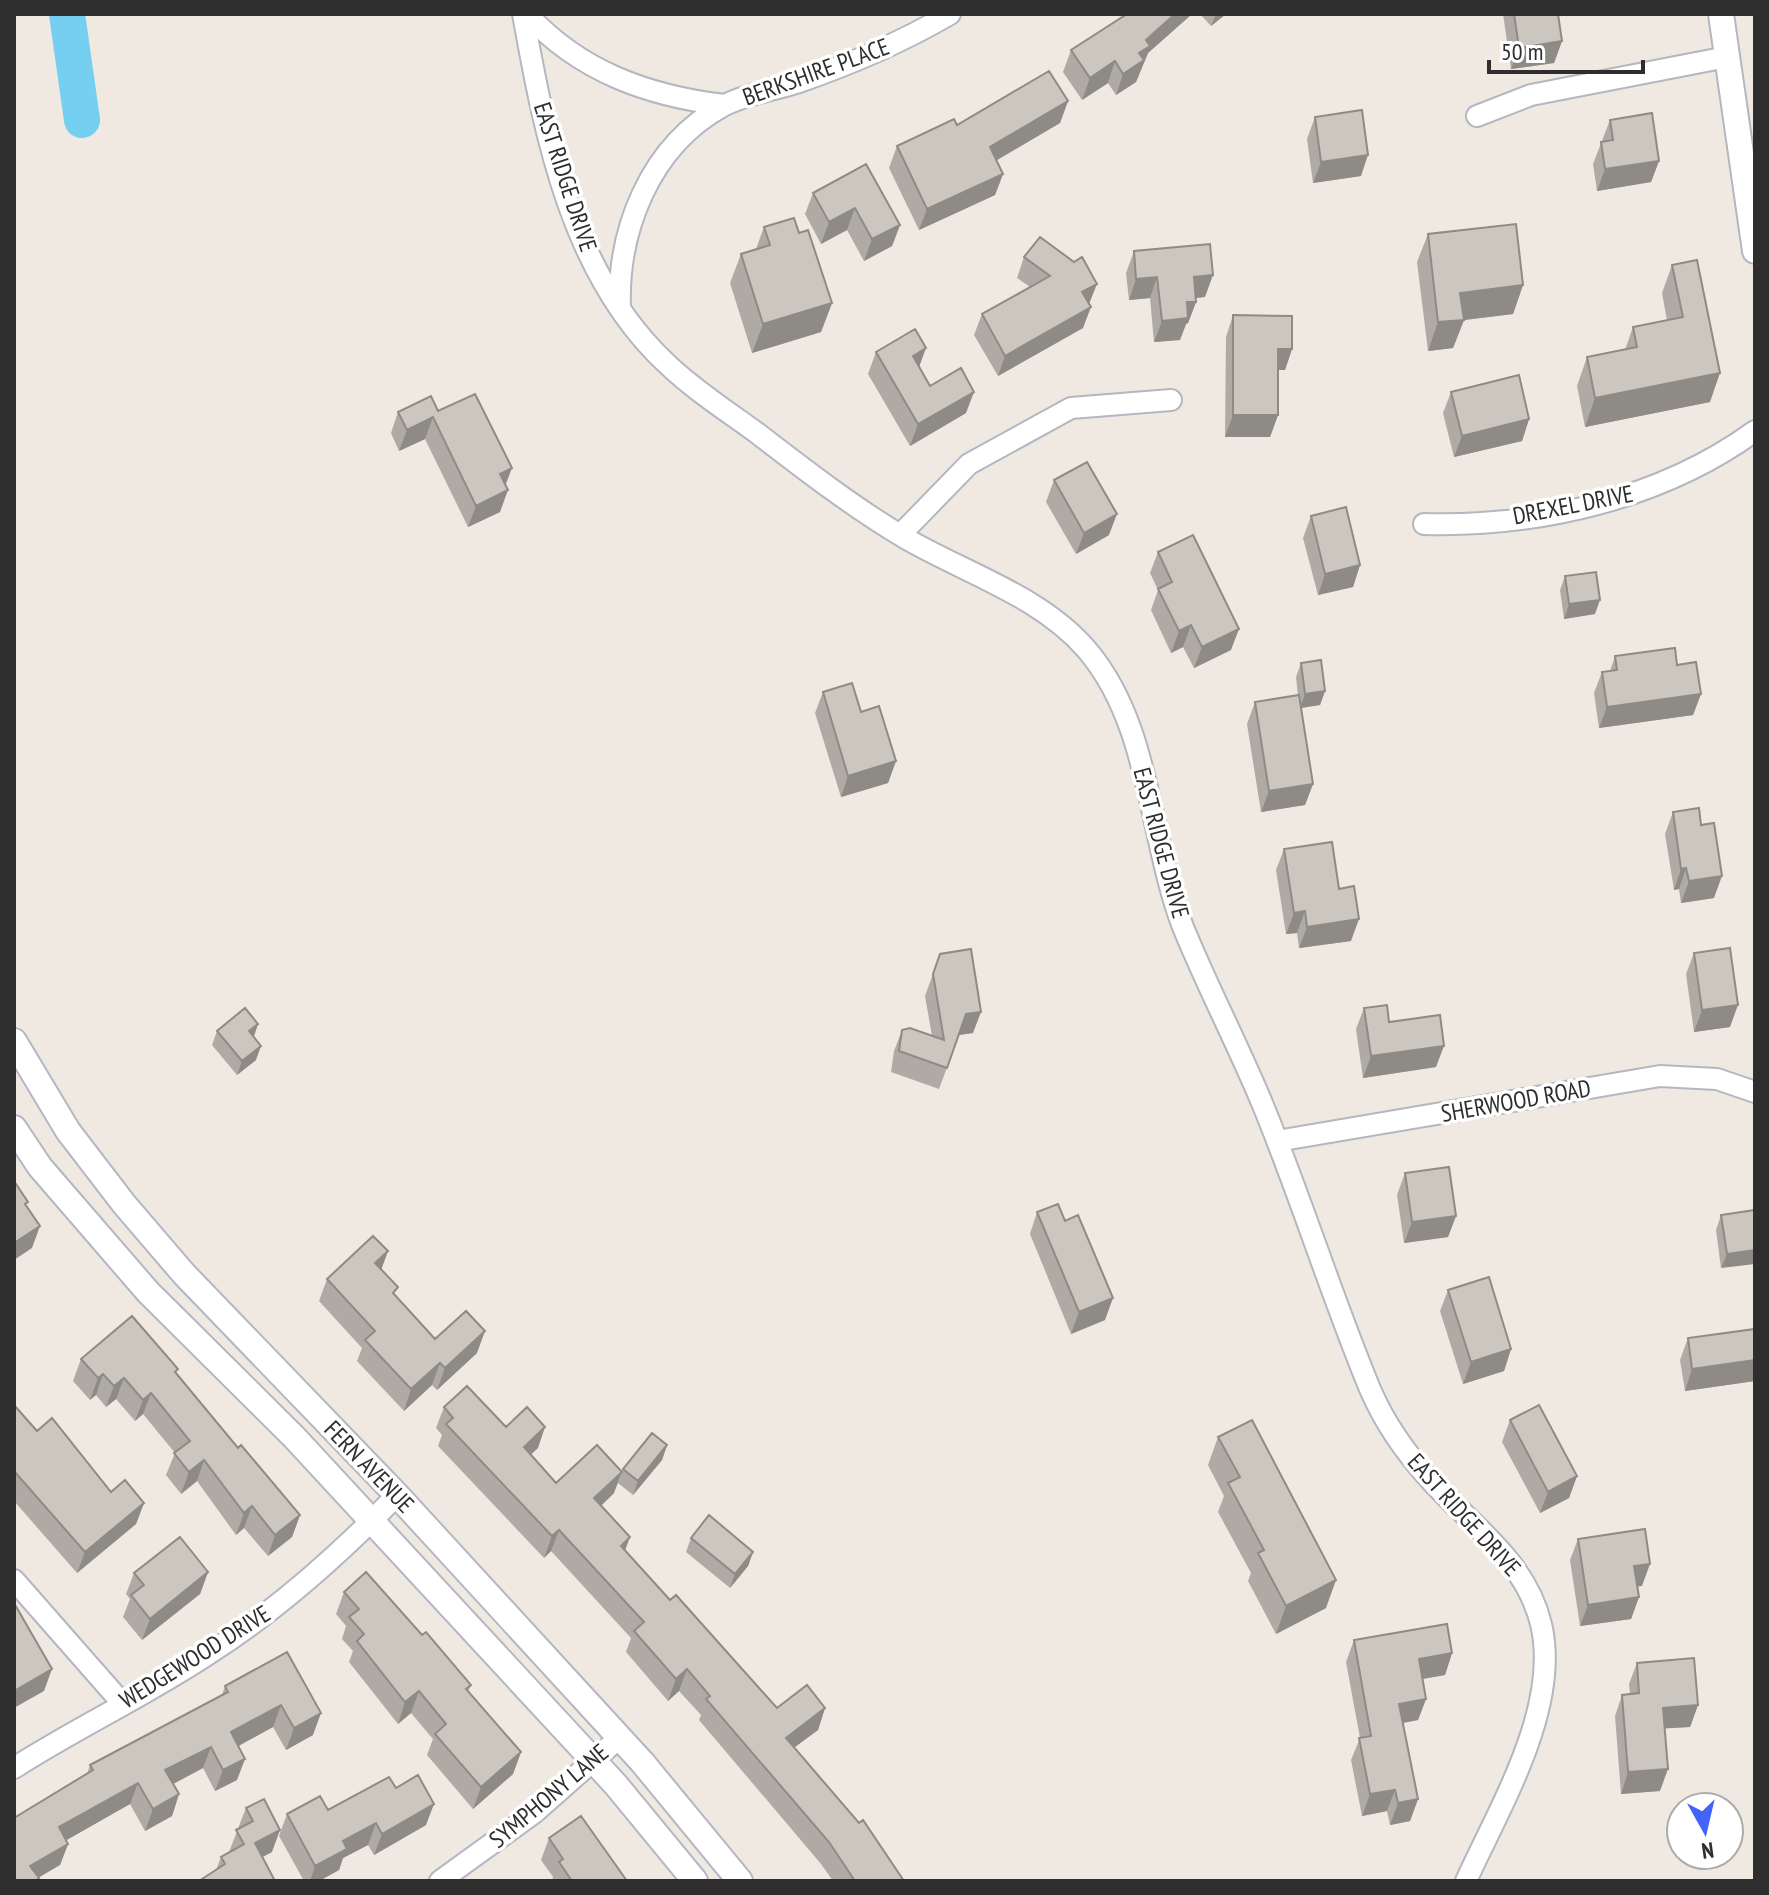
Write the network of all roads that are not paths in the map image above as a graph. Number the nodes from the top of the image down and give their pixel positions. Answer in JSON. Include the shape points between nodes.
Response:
{"nodes":[{"id":1,"x":525,"y":14,"type":"edge"},
{"id":2,"x":950,"y":14,"type":"edge"},
{"id":3,"x":1721,"y":14,"type":"edge"},
{"id":4,"x":1727,"y":57,"type":"junction"},
{"id":5,"x":724,"y":105,"type":"junction"},
{"id":6,"x":1477,"y":116,"type":"dead end"},
{"id":7,"x":1755,"y":251,"type":"edge"},
{"id":8,"x":620,"y":309,"type":"junction"},
{"id":9,"x":1171,"y":400,"type":"dead end"},
{"id":10,"x":1755,"y":431,"type":"edge"},
{"id":11,"x":1424,"y":524,"type":"dead end"},
{"id":12,"x":900,"y":535,"type":"junction"},
{"id":13,"x":14,"y":1041,"type":"edge"},
{"id":14,"x":1755,"y":1092,"type":"edge"},
{"id":15,"x":14,"y":1128,"type":"edge"},
{"id":16,"x":1277,"y":1141,"type":"junction"},
{"id":17,"x":397,"y":1495,"type":"junction"},
{"id":18,"x":371,"y":1521,"type":"junction"},
{"id":19,"x":14,"y":1580,"type":"edge"},
{"id":20,"x":122,"y":1703,"type":"junction"},
{"id":21,"x":619,"y":1738,"type":"junction"},
{"id":22,"x":595,"y":1762,"type":"junction"},
{"id":23,"x":14,"y":1768,"type":"edge"},
{"id":24,"x":440,"y":1881,"type":"edge"},
{"id":25,"x":695,"y":1881,"type":"edge"},
{"id":26,"x":740,"y":1881,"type":"edge"},
{"id":27,"x":1466,"y":1881,"type":"edge"}],
"edges":[{"from":1,"to":5,"type":"street","name":"BERKSHIRE PLACE","via":[[575,56],[614,79],[679,100]]},
{"from":1,"to":8,"type":"street","name":"EAST RIDGE DRIVE","via":[[538,93],[570,208],[593,264]]},
{"from":2,"to":5,"type":"street","name":"BERKSHIRE PLACE","via":[[836,69]]},
{"from":3,"to":4,"type":"street"},
{"from":4,"to":6,"type":"street","via":[[1581,83]]},
{"from":4,"to":7,"type":"street"},
{"from":5,"to":8,"type":"street","name":"BERKSHIRE PLACE","via":[[678,142],[643,191],[623,247]]},
{"from":8,"to":12,"type":"street","name":"EAST RIDGE DRIVE","via":[[667,365]]},
{"from":9,"to":12,"type":"street","via":[[1071,408],[969,464]]},
{"from":10,"to":11,"type":"street","name":"DREXEL DRIVE","via":[[1680,476],[1621,499],[1468,523]]},
{"from":12,"to":16,"type":"street","name":"EAST RIDGE DRIVE","via":[[1043,611],[1100,666],[1135,745],[1184,929]]},
{"from":13,"to":17,"type":"street","name":"FERN AVENUE","via":[[68,1131],[124,1204]]},
{"from":14,"to":16,"type":"street","name":"SHERWOOD ROAD","via":[[1717,1079],[1660,1076]]},
{"from":15,"to":18,"type":"street","name":"FERN AVENUE","via":[[40,1167],[148,1292],[234,1374]]},
{"from":16,"to":27,"type":"street","name":"EAST RIDGE DRIVE","via":[[1372,1393],[1394,1434],[1434,1484],[1516,1567],[1533,1596],[1542,1628],[1544,1658],[1535,1721]]},
{"from":17,"to":18,"type":"street","name":"WEDGEWOOD DRIVE"},
{"from":17,"to":21,"type":"street","name":"FERN AVENUE"},
{"from":18,"to":20,"type":"street","name":"WEDGEWOOD DRIVE","via":[[259,1621]]},
{"from":18,"to":22,"type":"street","name":"FERN AVENUE"},
{"from":19,"to":20,"type":"street"},
{"from":20,"to":23,"type":"street","name":"WEDGEWOOD DRIVE"},
{"from":21,"to":22,"type":"street","name":"SYMPHONY LANE"},
{"from":21,"to":26,"type":"street","name":"FERN AVENUE"},
{"from":22,"to":24,"type":"street","name":"SYMPHONY LANE"},
{"from":22,"to":25,"type":"street","name":"FERN AVENUE"}]}
